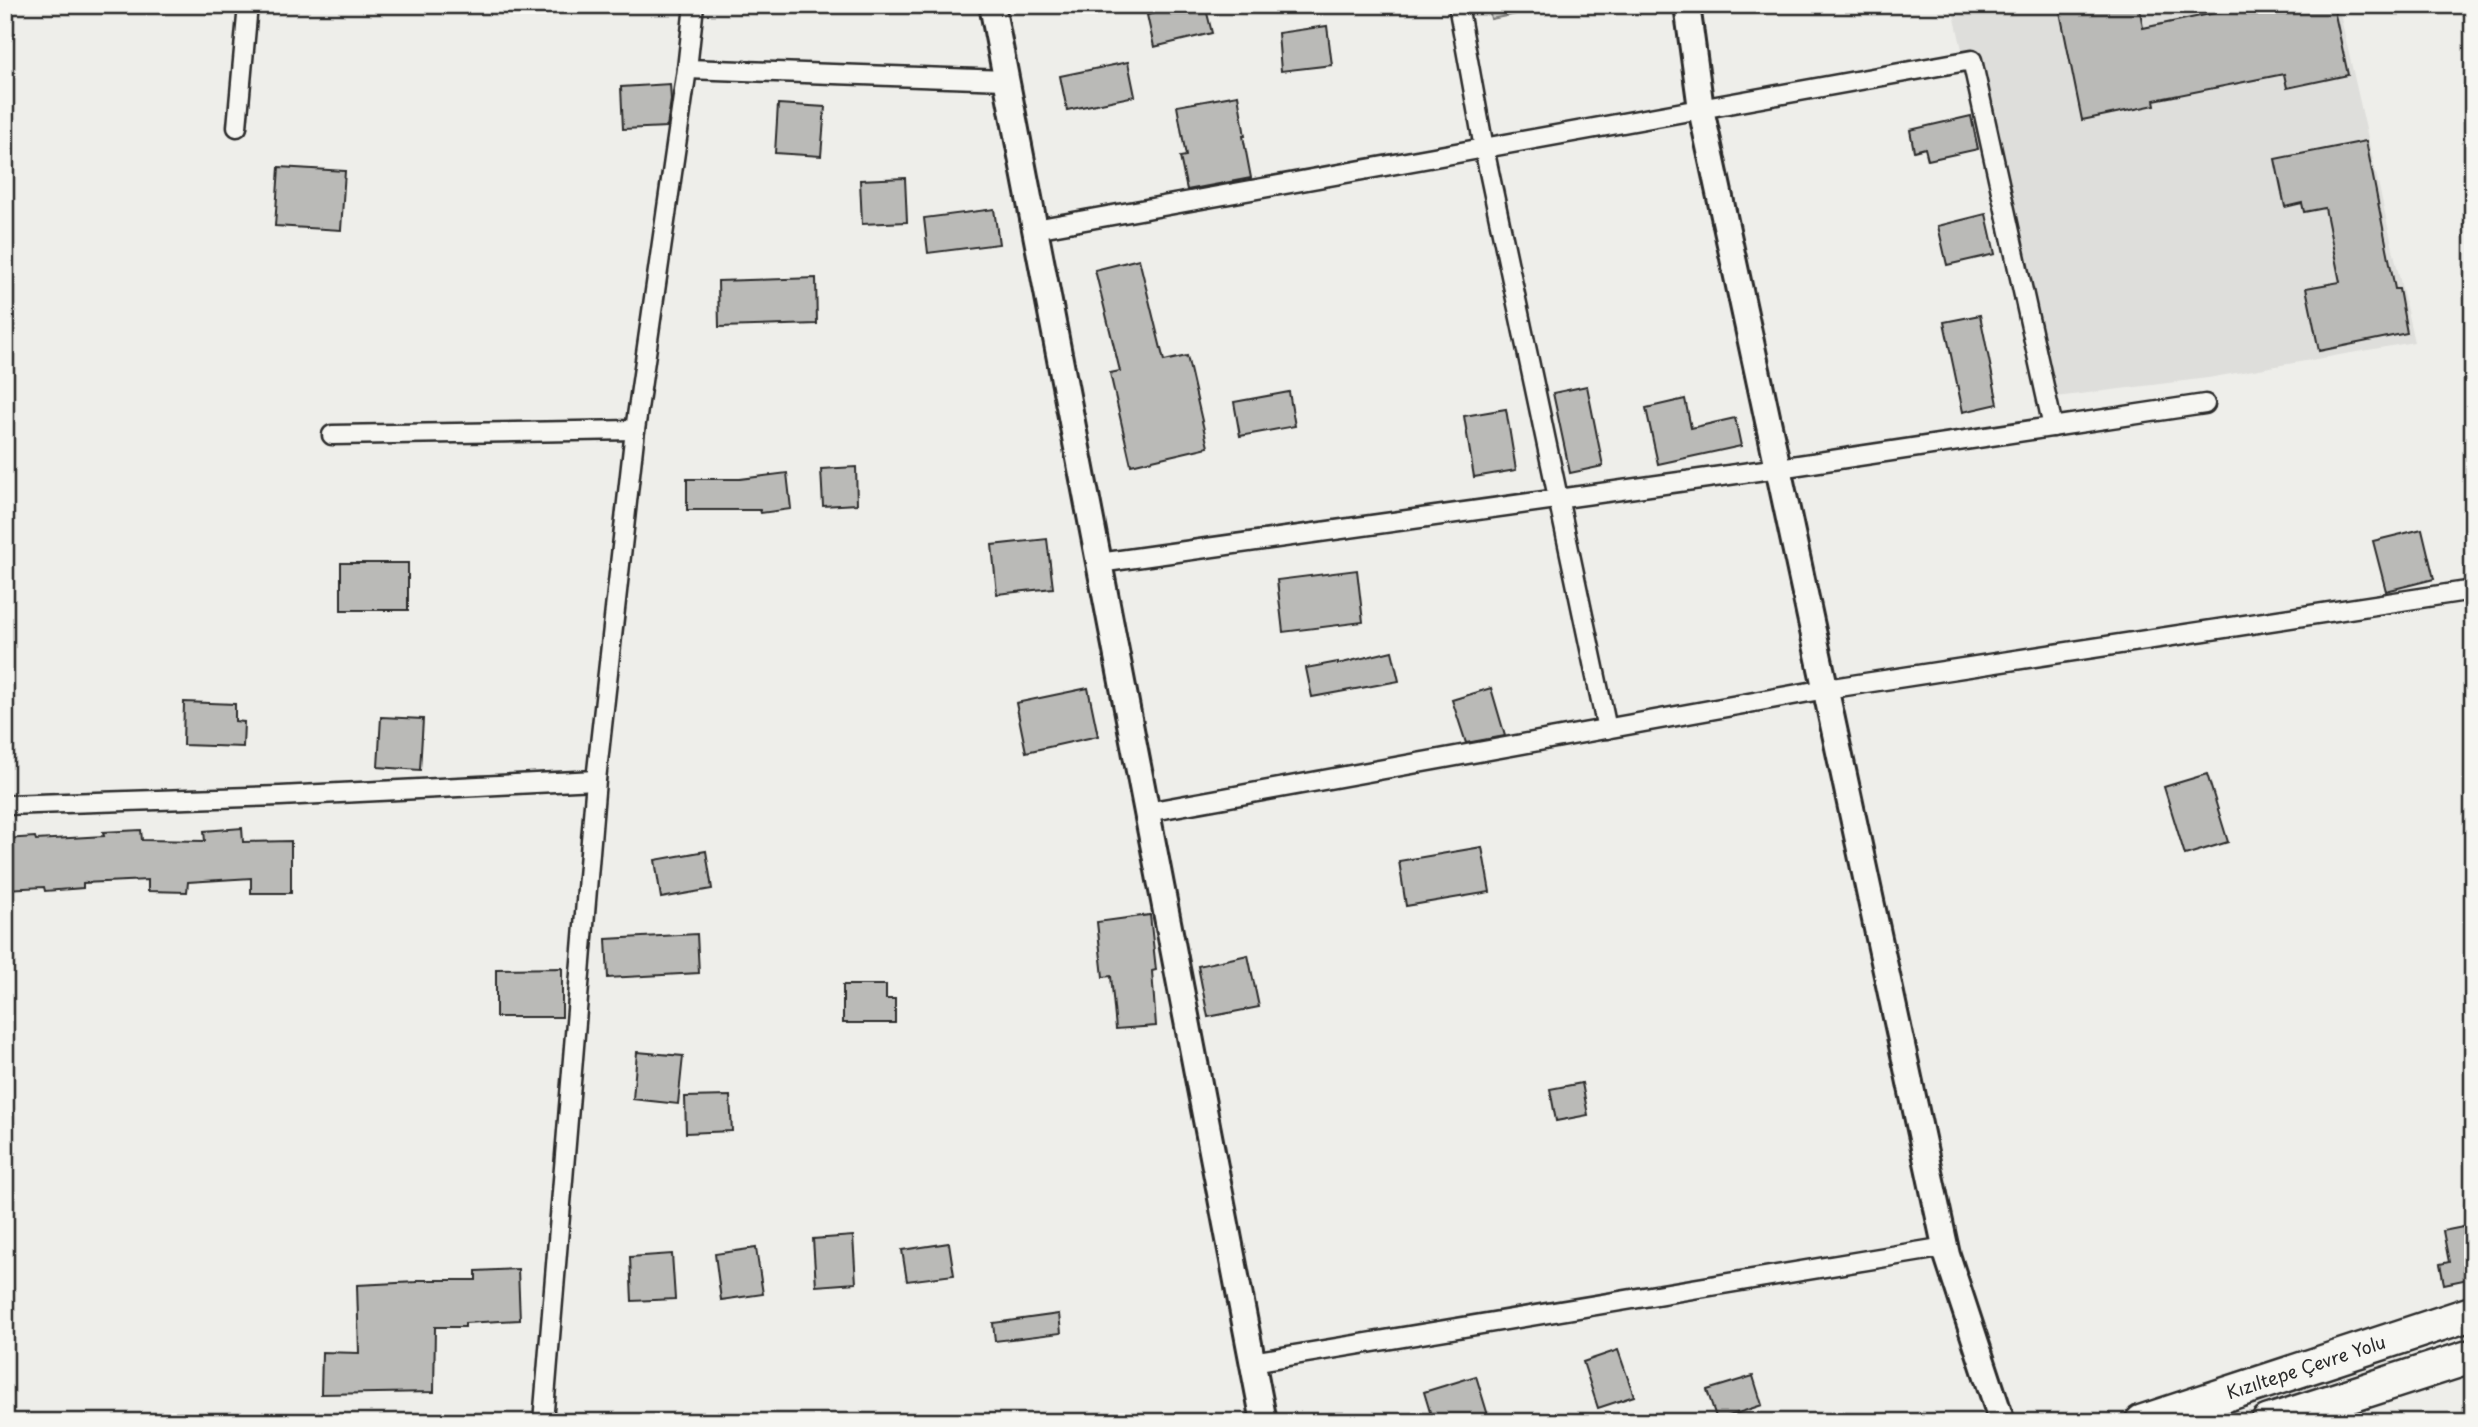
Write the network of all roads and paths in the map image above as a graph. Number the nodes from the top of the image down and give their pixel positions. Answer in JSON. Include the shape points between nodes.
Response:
{"nodes":[{"id":1,"x":248,"y":5,"type":"edge"},
{"id":2,"x":694,"y":5,"type":"edge"},
{"id":3,"x":992,"y":5,"type":"edge"},
{"id":4,"x":1458,"y":5,"type":"edge"},
{"id":5,"x":1687,"y":5,"type":"edge"},
{"id":6,"x":687,"y":69,"type":"junction"},
{"id":7,"x":1006,"y":79,"type":"junction"},
{"id":8,"x":1701,"y":109,"type":"junction"},
{"id":9,"x":237,"y":127,"type":"dead end"},
{"id":10,"x":1484,"y":148,"type":"junction"},
{"id":11,"x":1035,"y":229,"type":"junction"},
{"id":12,"x":2205,"y":404,"type":"dead end"},
{"id":13,"x":2053,"y":427,"type":"junction"},
{"id":14,"x":635,"y":430,"type":"junction"},
{"id":15,"x":332,"y":435,"type":"dead end"},
{"id":16,"x":1779,"y":468,"type":"junction"},
{"id":17,"x":1557,"y":499,"type":"junction"},
{"id":18,"x":1099,"y":563,"type":"junction"},
{"id":19,"x":2473,"y":590,"type":"edge"},
{"id":20,"x":1826,"y":689,"type":"junction"},
{"id":21,"x":1607,"y":729,"type":"junction"},
{"id":22,"x":596,"y":780,"type":"junction"},
{"id":23,"x":5,"y":805,"type":"edge"},
{"id":24,"x":1147,"y":812,"type":"junction"},
{"id":25,"x":1946,"y":1247,"type":"junction"},
{"id":26,"x":2473,"y":1313,"type":"edge"},
{"id":27,"x":2473,"y":1356,"type":"edge"},
{"id":28,"x":1252,"y":1362,"type":"junction"},
{"id":29,"x":543,"y":1422,"type":"edge"},
{"id":30,"x":1264,"y":1422,"type":"edge"},
{"id":31,"x":2002,"y":1422,"type":"edge"},
{"id":32,"x":2142,"y":1422,"type":"edge"},
{"id":33,"x":2267,"y":1422,"type":"edge"}],
"edges":[{"from":1,"to":9,"type":"street"},
{"from":2,"to":6,"type":"street"},
{"from":3,"to":7,"type":"street"},
{"from":4,"to":10,"type":"street"},
{"from":5,"to":8,"type":"street"},
{"from":6,"to":7,"type":"street"},
{"from":6,"to":14,"type":"street"},
{"from":7,"to":11,"type":"street"},
{"from":8,"to":10,"type":"street"},
{"from":8,"to":13,"type":"street","via":[[1972,60]]},
{"from":8,"to":16,"type":"street"},
{"from":10,"to":11,"type":"street"},
{"from":10,"to":17,"type":"street"},
{"from":11,"to":18,"type":"street"},
{"from":12,"to":13,"type":"street"},
{"from":13,"to":16,"type":"street"},
{"from":14,"to":15,"type":"street"},
{"from":14,"to":22,"type":"street"},
{"from":16,"to":17,"type":"street"},
{"from":16,"to":20,"type":"street"},
{"from":17,"to":18,"type":"street"},
{"from":17,"to":21,"type":"street"},
{"from":18,"to":24,"type":"street"},
{"from":19,"to":20,"type":"street"},
{"from":20,"to":21,"type":"street"},
{"from":20,"to":25,"type":"street"},
{"from":21,"to":24,"type":"street"},
{"from":22,"to":23,"type":"street"},
{"from":22,"to":29,"type":"street"},
{"from":24,"to":28,"type":"street"},
{"from":25,"to":28,"type":"street"},
{"from":25,"to":31,"type":"street"},
{"from":26,"to":32,"type":"highway","name":"Kızıltepe Çevre Yolu"},
{"from":27,"to":33,"type":"highway"},
{"from":28,"to":30,"type":"street"}]}
